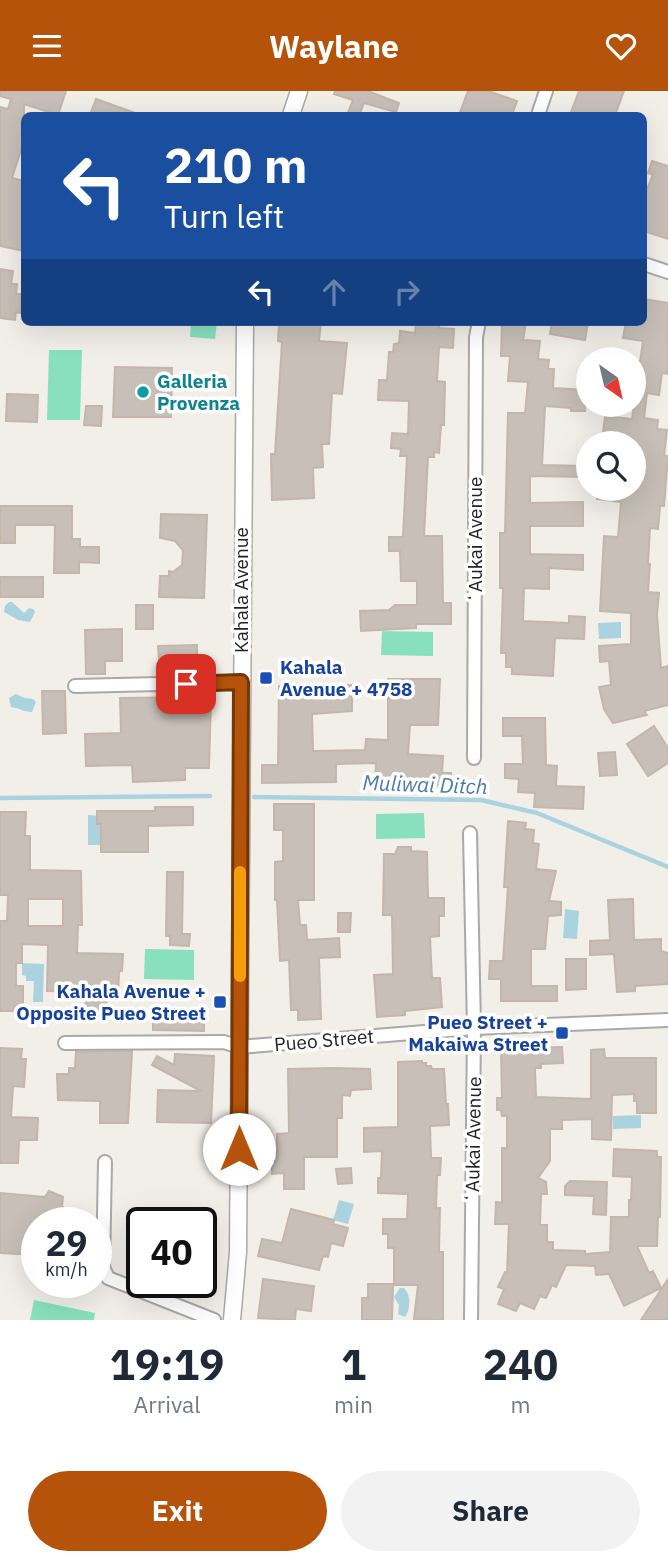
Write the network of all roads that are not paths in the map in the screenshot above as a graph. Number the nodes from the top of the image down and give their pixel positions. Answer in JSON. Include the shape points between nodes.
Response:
{"nodes":[{"id":1,"x":299,"y":91,"type":"edge"},
{"id":2,"x":546,"y":91,"type":"edge"},
{"id":3,"x":292,"y":112,"type":"edge"},
{"id":4,"x":539,"y":112,"type":"edge"},
{"id":5,"x":647,"y":265,"type":"edge"},
{"id":6,"x":668,"y":272,"type":"edge"},
{"id":7,"x":245,"y":326,"type":"edge"},
{"id":8,"x":478,"y":326,"type":"edge"},
{"id":9,"x":241,"y":682,"type":"junction"},
{"id":10,"x":75,"y":686,"type":"dead end"},
{"id":11,"x":474,"y":758,"type":"dead end"},
{"id":12,"x":470,"y":834,"type":"dead end"},
{"id":13,"x":668,"y":1020,"type":"edge"},
{"id":14,"x":474,"y":1028,"type":"junction"},
{"id":15,"x":65,"y":1043,"type":"dead end"},
{"id":16,"x":239,"y":1047,"type":"junction"},
{"id":17,"x":105,"y":1162,"type":"dead end"},
{"id":18,"x":214,"y":1320,"type":"edge"},
{"id":19,"x":232,"y":1320,"type":"edge"},
{"id":20,"x":471,"y":1320,"type":"edge"}],
"edges":[{"from":1,"to":3,"type":"street"},
{"from":2,"to":4,"type":"street"},
{"from":5,"to":6,"type":"street"},
{"from":7,"to":9,"type":"street","name":"Kahala Avenue"},
{"from":8,"to":11,"type":"street","name":"ʻAukai Avenue"},
{"from":9,"to":10,"type":"street"},
{"from":9,"to":16,"type":"street","name":"Kahala Avenue"},
{"from":12,"to":14,"type":"street","name":"ʻAukai Avenue"},
{"from":13,"to":14,"type":"street","name":"Pueo Street"},
{"from":14,"to":16,"type":"street","name":"Pueo Street"},
{"from":14,"to":20,"type":"street","name":"ʻAukai Avenue"},
{"from":15,"to":16,"type":"street","name":"Pueo Street","via":[[224,1042]]},
{"from":16,"to":19,"type":"street","name":"Kahala Avenue","via":[[238,1252]]},
{"from":17,"to":18,"type":"street","via":[[103,1267],[108,1278]]}]}
